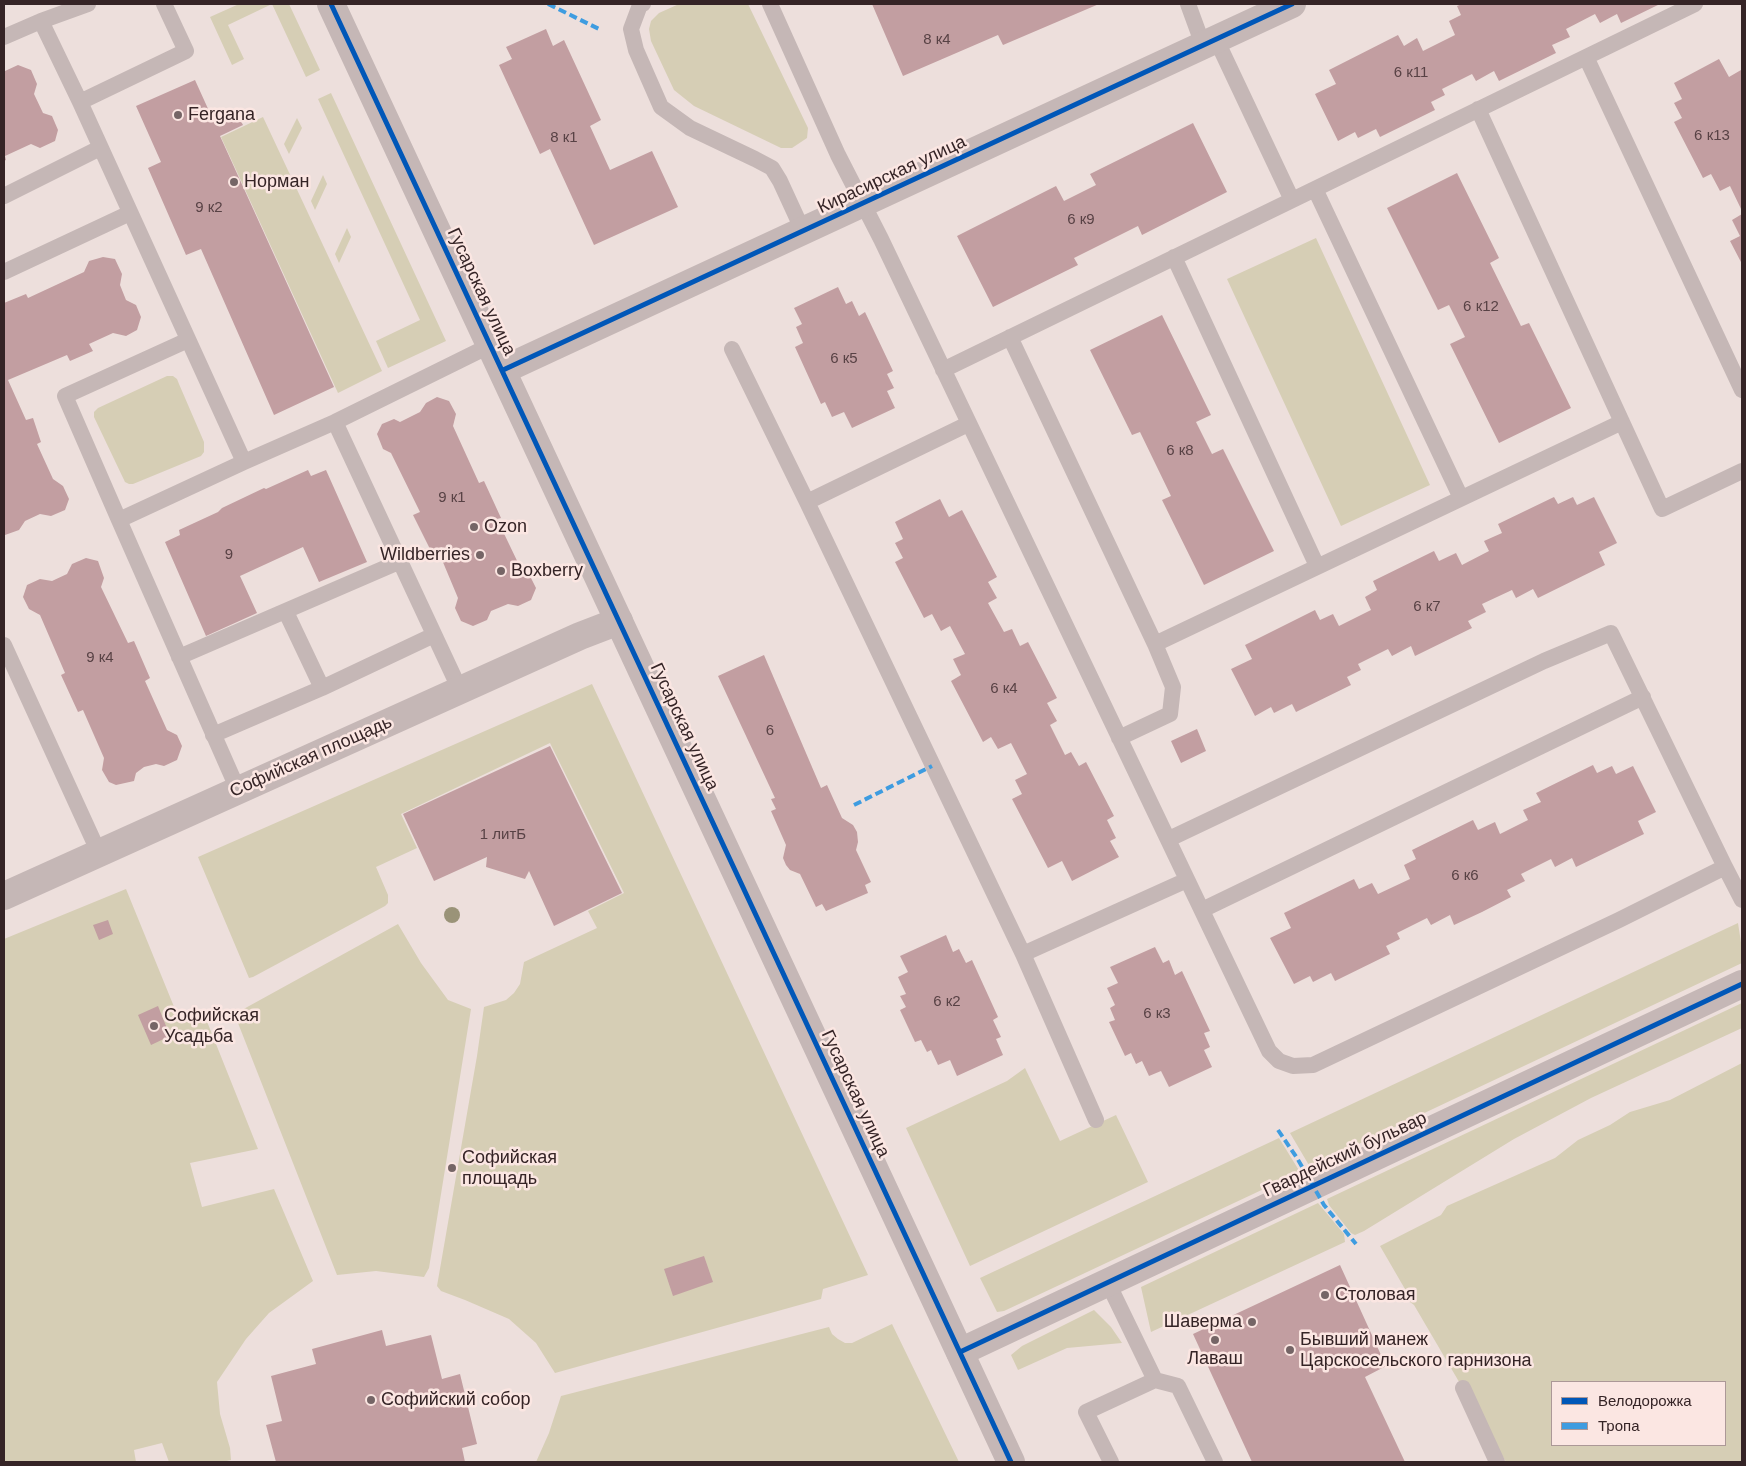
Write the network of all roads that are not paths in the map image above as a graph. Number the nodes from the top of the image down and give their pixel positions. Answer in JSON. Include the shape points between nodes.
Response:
{"nodes":[{"id":1,"x":88,"y":4,"type":"edge"},
{"id":2,"x":164,"y":4,"type":"edge"},
{"id":3,"x":331,"y":4,"type":"edge"},
{"id":4,"x":643,"y":4,"type":"edge"},
{"id":5,"x":770,"y":4,"type":"edge"},
{"id":6,"x":1188,"y":4,"type":"edge"},
{"id":7,"x":1292,"y":4,"type":"edge"},
{"id":8,"x":1695,"y":4,"type":"edge"},
{"id":9,"x":41,"y":21,"type":"junction"},
{"id":10,"x":4,"y":37,"type":"edge"},
{"id":11,"x":1210,"y":42,"type":"junction"},
{"id":12,"x":1586,"y":57,"type":"junction"},
{"id":13,"x":80,"y":102,"type":"junction"},
{"id":14,"x":1478,"y":109,"type":"junction"},
{"id":15,"x":100,"y":148,"type":"junction"},
{"id":16,"x":1315,"y":188,"type":"junction"},
{"id":17,"x":4,"y":196,"type":"edge"},
{"id":18,"x":1292,"y":200,"type":"junction"},
{"id":19,"x":862,"y":204,"type":"junction"},
{"id":20,"x":130,"y":213,"type":"junction"},
{"id":21,"x":803,"y":231,"type":"junction"},
{"id":22,"x":1174,"y":257,"type":"junction"},
{"id":23,"x":4,"y":272,"type":"edge"},
{"id":24,"x":1010,"y":337,"type":"junction"},
{"id":25,"x":188,"y":340,"type":"junction"},
{"id":26,"x":491,"y":345,"type":"junction"},
{"id":27,"x":732,"y":349,"type":"dead end"},
{"id":28,"x":503,"y":370,"type":"junction"},
{"id":29,"x":943,"y":370,"type":"junction"},
{"id":30,"x":1742,"y":390,"type":"edge"},
{"id":31,"x":335,"y":422,"type":"junction"},
{"id":32,"x":1622,"y":422,"type":"junction"},
{"id":33,"x":968,"y":424,"type":"junction"},
{"id":34,"x":244,"y":462,"type":"junction"},
{"id":35,"x":1742,"y":472,"type":"edge"},
{"id":36,"x":1461,"y":498,"type":"junction"},
{"id":37,"x":807,"y":502,"type":"junction"},
{"id":38,"x":119,"y":520,"type":"junction"},
{"id":39,"x":401,"y":561,"type":"junction"},
{"id":40,"x":1317,"y":566,"type":"junction"},
{"id":41,"x":286,"y":612,"type":"junction"},
{"id":42,"x":619,"y":621,"type":"junction"},
{"id":43,"x":434,"y":635,"type":"junction"},
{"id":44,"x":1155,"y":644,"type":"junction"},
{"id":45,"x":4,"y":645,"type":"edge"},
{"id":46,"x":179,"y":657,"type":"junction"},
{"id":47,"x":322,"y":688,"type":"junction"},
{"id":48,"x":460,"y":690,"type":"junction"},
{"id":49,"x":1643,"y":697,"type":"junction"},
{"id":50,"x":213,"y":734,"type":"junction"},
{"id":51,"x":1119,"y":738,"type":"junction"},
{"id":52,"x":238,"y":790,"type":"junction"},
{"id":53,"x":1169,"y":840,"type":"junction"},
{"id":54,"x":99,"y":853,"type":"junction"},
{"id":55,"x":1725,"y":867,"type":"junction"},
{"id":56,"x":1187,"y":880,"type":"junction"},
{"id":57,"x":4,"y":896,"type":"edge"},
{"id":58,"x":1742,"y":900,"type":"edge"},
{"id":59,"x":1202,"y":910,"type":"junction"},
{"id":60,"x":1023,"y":954,"type":"junction"},
{"id":61,"x":1742,"y":984,"type":"edge"},
{"id":62,"x":1096,"y":1120,"type":"dead end"},
{"id":63,"x":1108,"y":1282,"type":"junction"},
{"id":64,"x":960,"y":1352,"type":"junction"},
{"id":65,"x":1156,"y":1380,"type":"junction"},
{"id":66,"x":1463,"y":1388,"type":"dead end"},
{"id":67,"x":1011,"y":1462,"type":"edge"},
{"id":68,"x":1112,"y":1462,"type":"edge"},
{"id":69,"x":1214,"y":1462,"type":"edge"},
{"id":70,"x":1497,"y":1462,"type":"edge"}],
"edges":[{"from":1,"to":9,"type":"lane"},
{"from":2,"to":13,"type":"lane","via":[[186,51]]},
{"from":3,"to":26,"type":"street","name":"Гусарская улица"},
{"from":4,"to":21,"type":"lane","via":[[631,29],[636,50],[661,107],[690,128],[772,168]]},
{"from":5,"to":19,"type":"lane"},
{"from":6,"to":11,"type":"lane"},
{"from":7,"to":11,"type":"street","name":"Кирасирская улица"},
{"from":8,"to":12,"type":"lane"},
{"from":9,"to":10,"type":"lane"},
{"from":9,"to":13,"type":"lane"},
{"from":11,"to":18,"type":"lane"},
{"from":11,"to":19,"type":"street","name":"Кирасирская улица"},
{"from":12,"to":14,"type":"lane"},
{"from":12,"to":30,"type":"lane"},
{"from":13,"to":15,"type":"lane"},
{"from":14,"to":16,"type":"lane"},
{"from":14,"to":32,"type":"lane"},
{"from":15,"to":17,"type":"lane"},
{"from":15,"to":20,"type":"lane"},
{"from":16,"to":18,"type":"lane"},
{"from":16,"to":36,"type":"lane"},
{"from":18,"to":22,"type":"lane"},
{"from":19,"to":21,"type":"street","name":"Кирасирская улица"},
{"from":19,"to":29,"type":"lane"},
{"from":20,"to":23,"type":"lane"},
{"from":20,"to":25,"type":"lane"},
{"from":21,"to":28,"type":"street","name":"Кирасирская улица"},
{"from":22,"to":24,"type":"lane"},
{"from":22,"to":40,"type":"lane"},
{"from":24,"to":29,"type":"lane"},
{"from":24,"to":44,"type":"lane"},
{"from":25,"to":34,"type":"lane"},
{"from":25,"to":38,"type":"lane","via":[[65,396]]},
{"from":26,"to":28,"type":"street","name":"Гусарская улица"},
{"from":26,"to":31,"type":"lane"},
{"from":27,"to":37,"type":"lane"},
{"from":28,"to":42,"type":"street","name":"Гусарская улица"},
{"from":29,"to":33,"type":"lane"},
{"from":31,"to":34,"type":"lane"},
{"from":31,"to":39,"type":"lane"},
{"from":32,"to":35,"type":"lane","via":[[1662,509]]},
{"from":32,"to":36,"type":"lane"},
{"from":33,"to":37,"type":"lane"},
{"from":33,"to":51,"type":"lane"},
{"from":34,"to":38,"type":"lane"},
{"from":36,"to":40,"type":"lane"},
{"from":37,"to":60,"type":"lane"},
{"from":38,"to":46,"type":"lane"},
{"from":39,"to":41,"type":"lane"},
{"from":39,"to":43,"type":"lane"},
{"from":40,"to":44,"type":"lane"},
{"from":41,"to":46,"type":"lane"},
{"from":41,"to":47,"type":"lane"},
{"from":42,"to":48,"type":"street","name":"Софийская площадь"},
{"from":42,"to":64,"type":"street","name":"Гусарская улица"},
{"from":43,"to":47,"type":"lane"},
{"from":43,"to":48,"type":"lane"},
{"from":44,"to":51,"type":"lane","via":[[1174,687],[1170,714]]},
{"from":45,"to":54,"type":"lane"},
{"from":46,"to":50,"type":"lane"},
{"from":47,"to":50,"type":"lane"},
{"from":48,"to":52,"type":"street","name":"Софийская площадь"},
{"from":49,"to":53,"type":"lane","via":[[1610,634],[1544,661]]},
{"from":49,"to":55,"type":"lane"},
{"from":49,"to":59,"type":"lane"},
{"from":50,"to":52,"type":"lane"},
{"from":51,"to":53,"type":"lane"},
{"from":52,"to":54,"type":"street","name":"Софийская площадь"},
{"from":53,"to":56,"type":"lane"},
{"from":54,"to":57,"type":"street","name":"Софийская площадь"},
{"from":55,"to":58,"type":"lane"},
{"from":55,"to":59,"type":"lane","via":[[1313,1066],[1293,1066],[1279,1061],[1269,1050]]},
{"from":56,"to":59,"type":"lane"},
{"from":56,"to":60,"type":"lane"},
{"from":60,"to":62,"type":"lane"},
{"from":61,"to":63,"type":"street","name":"Гвардейский бульвар"},
{"from":63,"to":64,"type":"street","name":"Гвардейский бульвар"},
{"from":63,"to":65,"type":"lane"},
{"from":64,"to":67,"type":"street","name":"Гусарская улица"},
{"from":65,"to":68,"type":"lane","via":[[1086,1412]]},
{"from":65,"to":69,"type":"lane","via":[[1178,1386]]},
{"from":66,"to":70,"type":"lane"}]}
